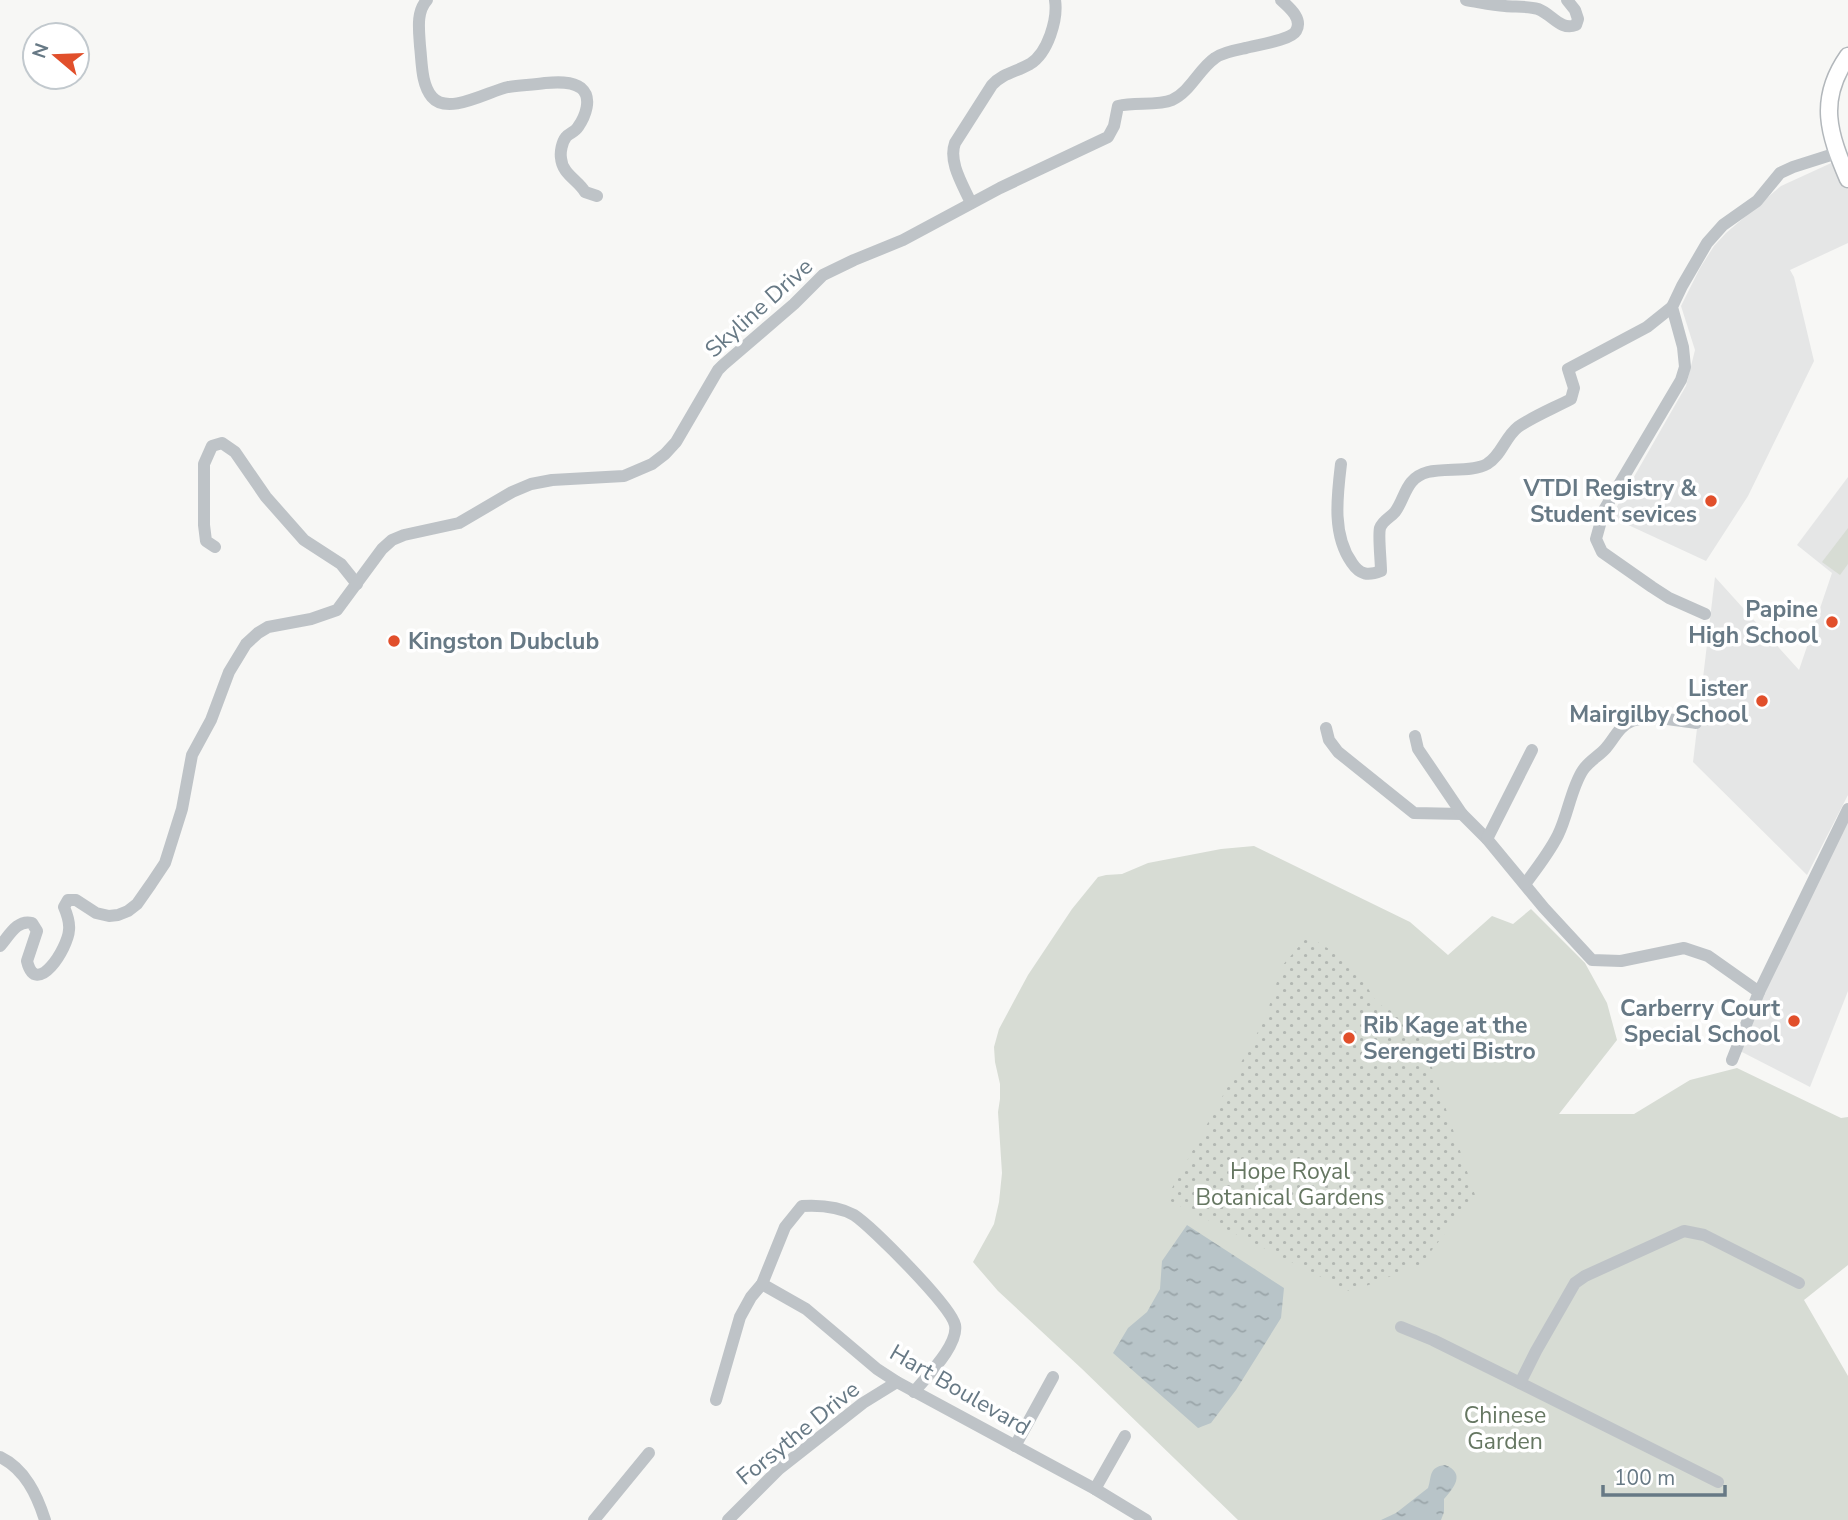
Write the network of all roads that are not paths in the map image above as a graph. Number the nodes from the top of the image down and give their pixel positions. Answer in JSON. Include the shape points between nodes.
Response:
{"nodes":[{"id":1,"x":427,"y":0,"type":"edge"},
{"id":2,"x":1055,"y":0,"type":"edge"},
{"id":3,"x":1281,"y":0,"type":"edge"},
{"id":4,"x":1466,"y":0,"type":"edge"},
{"id":5,"x":1567,"y":0,"type":"edge"},
{"id":6,"x":1848,"y":56,"type":"edge"},
{"id":7,"x":1837,"y":153,"type":"junction"},
{"id":8,"x":1848,"y":179,"type":"edge"},
{"id":9,"x":597,"y":196,"type":"dead end"},
{"id":10,"x":971,"y":204,"type":"junction"},
{"id":11,"x":1672,"y":307,"type":"junction"},
{"id":12,"x":1341,"y":464,"type":"dead end"},
{"id":13,"x":215,"y":547,"type":"dead end"},
{"id":14,"x":357,"y":584,"type":"junction"},
{"id":15,"x":1705,"y":614,"type":"dead end"},
{"id":16,"x":1696,"y":723,"type":"dead end"},
{"id":17,"x":1326,"y":728,"type":"dead end"},
{"id":18,"x":1415,"y":736,"type":"dead end"},
{"id":19,"x":1532,"y":750,"type":"dead end"},
{"id":20,"x":1848,"y":809,"type":"edge"},
{"id":21,"x":1462,"y":814,"type":"junction"},
{"id":22,"x":1487,"y":839,"type":"junction"},
{"id":23,"x":1525,"y":884,"type":"junction"},
{"id":24,"x":0,"y":946,"type":"edge"},
{"id":25,"x":1759,"y":992,"type":"junction"},
{"id":26,"x":1732,"y":1060,"type":"dead end"},
{"id":27,"x":1799,"y":1283,"type":"dead end"},
{"id":28,"x":762,"y":1284,"type":"junction"},
{"id":29,"x":1401,"y":1327,"type":"dead end"},
{"id":30,"x":1053,"y":1377,"type":"dead end"},
{"id":31,"x":897,"y":1382,"type":"junction"},
{"id":32,"x":1520,"y":1383,"type":"junction"},
{"id":33,"x":915,"y":1392,"type":"junction"},
{"id":34,"x":716,"y":1400,"type":"dead end"},
{"id":35,"x":1125,"y":1436,"type":"dead end"},
{"id":36,"x":1015,"y":1446,"type":"junction"},
{"id":37,"x":649,"y":1453,"type":"dead end"},
{"id":38,"x":0,"y":1457,"type":"edge"},
{"id":39,"x":1718,"y":1482,"type":"dead end"},
{"id":40,"x":1095,"y":1489,"type":"junction"},
{"id":41,"x":45,"y":1520,"type":"edge"},
{"id":42,"x":594,"y":1520,"type":"edge"},
{"id":43,"x":728,"y":1520,"type":"edge"},
{"id":44,"x":1146,"y":1520,"type":"edge"}],
"edges":[{"from":1,"to":9,"type":"street","via":[[418,25],[424,82],[431,96],[448,104],[507,88],[558,82],[580,87],[586,93],[587,106],[576,130],[563,143],[561,158],[585,192]]},
{"from":2,"to":10,"type":"street","via":[[1057,12],[1041,52],[1032,63],[999,77],[955,142],[953,161]]},
{"from":3,"to":10,"type":"street","name":"Skyline Drive","via":[[1299,22],[1290,37],[1216,57],[1173,100],[1118,106],[1108,137]]},
{"from":4,"to":5,"type":"street","via":[[1536,8],[1569,28],[1578,19]]},
{"from":6,"to":7,"type":"main road","via":[[1830,93],[1828,111]]},
{"from":7,"to":8,"type":"main road"},
{"from":7,"to":11,"type":"street","via":[[1780,173],[1757,201],[1723,225],[1707,243]]},
{"from":10,"to":14,"type":"street","name":"Skyline Drive","via":[[823,275],[718,370],[676,443],[652,464],[624,476],[531,484],[459,523],[404,535],[382,549]]},
{"from":11,"to":12,"type":"street","via":[[1647,327],[1568,369],[1574,388],[1571,399],[1516,428],[1486,465],[1418,476],[1383,522],[1381,571],[1373,574],[1354,567],[1339,537]]},
{"from":11,"to":15,"type":"street","via":[[1684,348],[1681,380],[1604,510],[1596,539],[1602,552],[1652,587]]},
{"from":13,"to":14,"type":"street","via":[[206,541],[204,464],[212,446],[222,443],[235,452],[304,540],[341,564]]},
{"from":14,"to":24,"type":"street","name":"Skyline Drive","via":[[337,610],[268,627],[246,644],[192,755],[182,809],[164,863],[137,904],[109,916],[68,900],[64,907],[68,938],[60,956],[38,974],[27,965],[37,931],[32,923],[20,923]]},
{"from":16,"to":23,"type":"street","via":[[1648,718],[1620,729],[1584,768],[1559,833]]},
{"from":17,"to":21,"type":"street","via":[[1338,752],[1413,813]]},
{"from":18,"to":21,"type":"street","via":[[1418,749]]},
{"from":19,"to":22,"type":"street"},
{"from":20,"to":25,"type":"street"},
{"from":21,"to":22,"type":"street"},
{"from":22,"to":23,"type":"street"},
{"from":23,"to":25,"type":"street","via":[[1592,960],[1621,961],[1684,948],[1708,956]]},
{"from":25,"to":26,"type":"street"},
{"from":27,"to":32,"type":"street","via":[[1704,1235],[1684,1231],[1575,1283]]},
{"from":28,"to":31,"type":"street","name":"Hart Boulevard","via":[[806,1309]]},
{"from":28,"to":33,"type":"street","via":[[785,1227],[802,1206],[823,1205],[853,1215],[925,1284],[955,1325],[951,1346]]},
{"from":28,"to":34,"type":"street","via":[[740,1317]]},
{"from":29,"to":32,"type":"street"},
{"from":30,"to":36,"type":"street"},
{"from":31,"to":33,"type":"street","name":"Hart Boulevard"},
{"from":31,"to":43,"type":"street","name":"Forsythe Drive","via":[[779,1469]]},
{"from":32,"to":39,"type":"street"},
{"from":33,"to":36,"type":"street","name":"Hart Boulevard"},
{"from":35,"to":40,"type":"street"},
{"from":36,"to":40,"type":"street","name":"Hart Boulevard"},
{"from":37,"to":42,"type":"street"},
{"from":38,"to":41,"type":"street","via":[[30,1484]]},
{"from":40,"to":44,"type":"street","name":"Hart Boulevard"}]}
